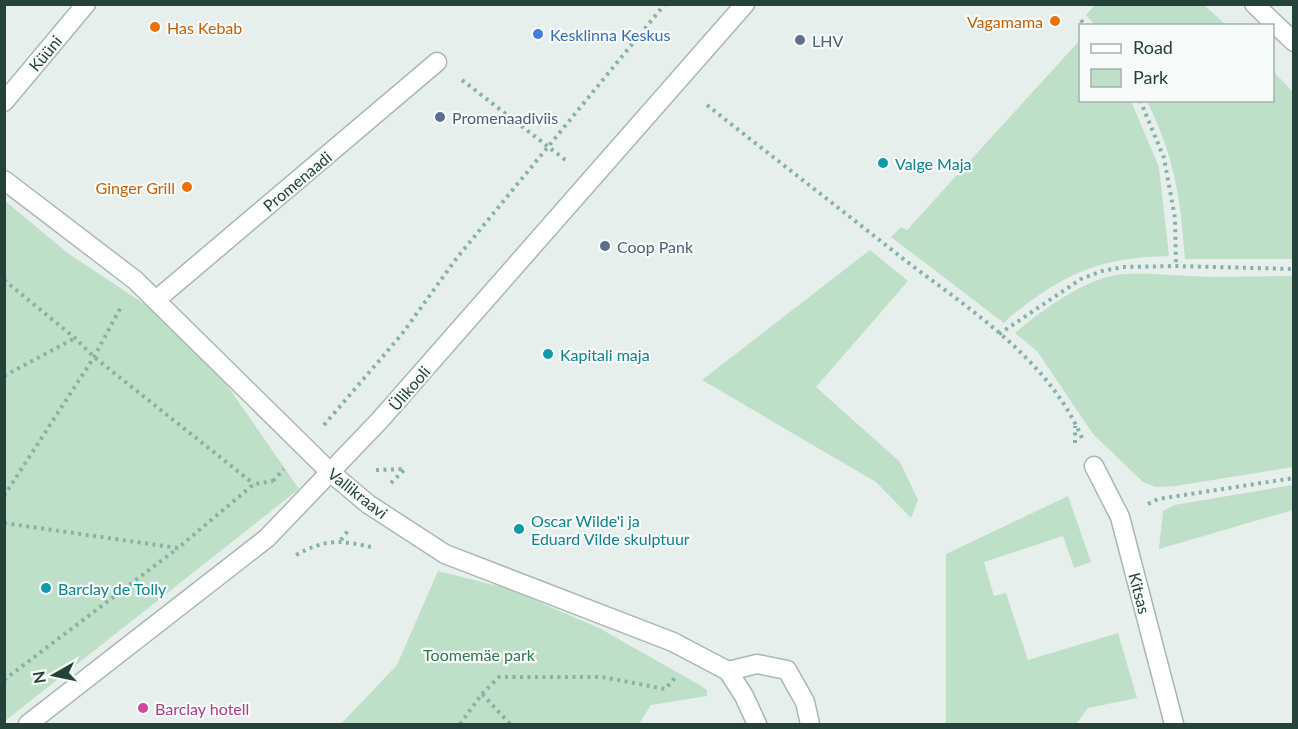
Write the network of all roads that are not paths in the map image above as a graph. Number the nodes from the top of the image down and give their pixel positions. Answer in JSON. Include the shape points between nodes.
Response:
{"nodes":[{"id":1,"x":86,"y":4,"type":"edge"},
{"id":2,"x":745,"y":4,"type":"edge"},
{"id":3,"x":1254,"y":4,"type":"edge"},
{"id":4,"x":1293,"y":42,"type":"edge"},
{"id":5,"x":437,"y":62,"type":"road end"},
{"id":6,"x":4,"y":102,"type":"edge"},
{"id":7,"x":4,"y":180,"type":"edge"},
{"id":8,"x":156,"y":300,"type":"junction"},
{"id":9,"x":1094,"y":466,"type":"dead end"},
{"id":10,"x":330,"y":472,"type":"junction"},
{"id":11,"x":728,"y":671,"type":"junction"},
{"id":12,"x":28,"y":724,"type":"edge"},
{"id":13,"x":757,"y":724,"type":"edge"},
{"id":14,"x":810,"y":724,"type":"edge"},
{"id":15,"x":1174,"y":724,"type":"edge"}],
"edges":[{"from":1,"to":6,"type":"street","name":"Küüni"},
{"from":2,"to":10,"type":"street","name":"Ülikooli"},
{"from":3,"to":4,"type":"street"},
{"from":5,"to":8,"type":"street","name":"Promenaadi"},
{"from":7,"to":8,"type":"street","name":"Vallikraavi"},
{"from":8,"to":10,"type":"street","name":"Vallikraavi"},
{"from":9,"to":15,"type":"street","name":"Kitsas","via":[[1120,517]]},
{"from":10,"to":11,"type":"street","name":"Vallikraavi","via":[[368,504],[445,554],[673,642]]},
{"from":10,"to":12,"type":"street","name":"Ülikooli","via":[[267,538]]},
{"from":11,"to":13,"type":"street","name":"Vallikraavi"},
{"from":11,"to":14,"type":"street","via":[[757,664],[787,670],[805,702]]}]}
